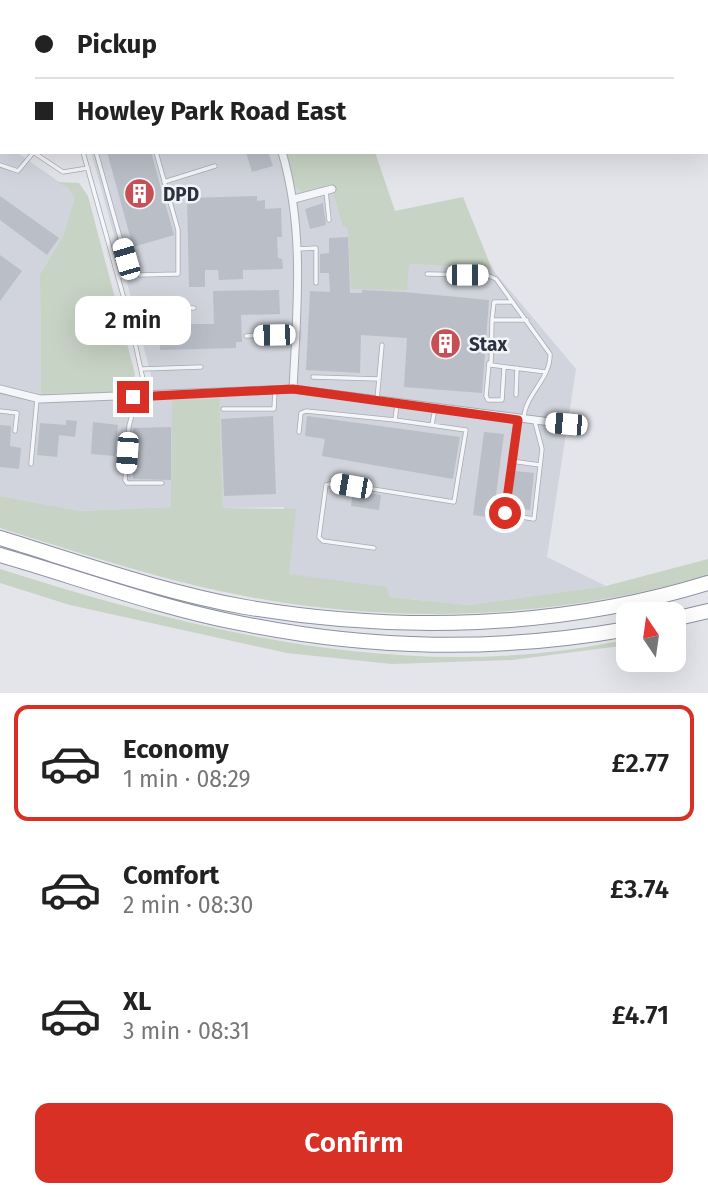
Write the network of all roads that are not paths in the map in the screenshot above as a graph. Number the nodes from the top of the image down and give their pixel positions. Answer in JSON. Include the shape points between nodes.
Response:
{"nodes":[{"id":1,"x":31,"y":154,"type":"edge"},
{"id":2,"x":36,"y":154,"type":"edge"},
{"id":3,"x":84,"y":154,"type":"edge"},
{"id":4,"x":97,"y":154,"type":"edge"},
{"id":5,"x":157,"y":154,"type":"edge"},
{"id":6,"x":283,"y":154,"type":"edge"},
{"id":7,"x":0,"y":165,"type":"edge"},
{"id":8,"x":215,"y":166,"type":"dead end"},
{"id":9,"x":88,"y":168,"type":"junction"},
{"id":10,"x":164,"y":181,"type":"junction"},
{"id":11,"x":329,"y":190,"type":"joint"},
{"id":12,"x":294,"y":199,"type":"junction"},
{"id":13,"x":329,"y":220,"type":"dead end"},
{"id":14,"x":297,"y":249,"type":"junction"},
{"id":15,"x":133,"y":267,"type":"junction"},
{"id":16,"x":426,"y":274,"type":"dead end"},
{"id":17,"x":118,"y":278,"type":"junction"},
{"id":18,"x":316,"y":283,"type":"dead end"},
{"id":19,"x":513,"y":302,"type":"junction"},
{"id":20,"x":126,"y":305,"type":"junction"},
{"id":21,"x":194,"y":308,"type":"dead end"},
{"id":22,"x":492,"y":320,"type":"junction"},
{"id":23,"x":527,"y":320,"type":"junction"},
{"id":24,"x":296,"y":334,"type":"junction"},
{"id":25,"x":246,"y":335,"type":"dead end"},
{"id":26,"x":382,"y":345,"type":"dead end"},
{"id":27,"x":489,"y":361,"type":"junction"},
{"id":28,"x":201,"y":367,"type":"dead end"},
{"id":29,"x":504,"y":368,"type":"junction"},
{"id":30,"x":141,"y":369,"type":"junction"},
{"id":31,"x":517,"y":369,"type":"junction"},
{"id":32,"x":546,"y":372,"type":"junction"},
{"id":33,"x":313,"y":377,"type":"dead end"},
{"id":34,"x":379,"y":379,"type":"junction"},
{"id":35,"x":0,"y":389,"type":"edge"},
{"id":36,"x":293,"y":389,"type":"junction"},
{"id":37,"x":275,"y":391,"type":"junction"},
{"id":38,"x":146,"y":395,"type":"junction"},
{"id":39,"x":516,"y":395,"type":"dead end"},
{"id":40,"x":133,"y":397,"type":"junction"},
{"id":41,"x":37,"y":399,"type":"junction"},
{"id":42,"x":377,"y":400,"type":"junction"},
{"id":43,"x":398,"y":402,"type":"junction"},
{"id":44,"x":435,"y":408,"type":"junction"},
{"id":45,"x":223,"y":409,"type":"dead end"},
{"id":46,"x":0,"y":411,"type":"edge"},
{"id":47,"x":395,"y":420,"type":"junction"},
{"id":48,"x":521,"y":420,"type":"junction"},
{"id":49,"x":535,"y":422,"type":"junction"},
{"id":50,"x":566,"y":424,"type":"dead end"},
{"id":51,"x":432,"y":425,"type":"junction"},
{"id":52,"x":15,"y":431,"type":"dead end"},
{"id":53,"x":299,"y":432,"type":"dead end"},
{"id":54,"x":511,"y":461,"type":"junction"},
{"id":55,"x":31,"y":464,"type":"dead end"},
{"id":56,"x":540,"y":465,"type":"junction"},
{"id":57,"x":162,"y":483,"type":"dead end"},
{"id":58,"x":0,"y":538,"type":"edge"},
{"id":59,"x":374,"y":548,"type":"dead end"},
{"id":60,"x":0,"y":555,"type":"edge"},
{"id":61,"x":708,"y":583,"type":"edge"},
{"id":62,"x":708,"y":611,"type":"edge"},
{"id":63,"x":686,"y":616,"type":"edge"},
{"id":64,"x":616,"y":631,"type":"edge"}],
"edges":[{"from":1,"to":7,"type":"lane","via":[[18,171]]},
{"from":2,"to":9,"type":"lane","via":[[63,172]]},
{"from":3,"to":9,"type":"lane"},
{"from":4,"to":15,"type":"lane","via":[[126,259]]},
{"from":5,"to":10,"type":"lane"},
{"from":6,"to":12,"type":"street"},
{"from":8,"to":10,"type":"lane"},
{"from":9,"to":17,"type":"lane"},
{"from":10,"to":15,"type":"lane","via":[[178,230],[178,274],[140,275]]},
{"from":11,"to":12,"type":"street"},
{"from":11,"to":13,"type":"lane"},
{"from":12,"to":14,"type":"street"},
{"from":14,"to":18,"type":"lane","via":[[316,248]]},
{"from":14,"to":24,"type":"street"},
{"from":15,"to":17,"type":"lane"},
{"from":16,"to":19,"type":"lane","via":[[487,275],[496,279]]},
{"from":17,"to":20,"type":"lane"},
{"from":19,"to":22,"type":"lane","via":[[494,302]]},
{"from":19,"to":23,"type":"lane"},
{"from":20,"to":21,"type":"lane"},
{"from":20,"to":30,"type":"lane"},
{"from":22,"to":23,"type":"lane"},
{"from":22,"to":27,"type":"lane"},
{"from":23,"to":32,"type":"lane","via":[[550,354]]},
{"from":24,"to":25,"type":"lane"},
{"from":24,"to":36,"type":"street"},
{"from":26,"to":34,"type":"lane"},
{"from":27,"to":29,"type":"lane","via":[[493,367]]},
{"from":27,"to":29,"type":"lane","via":[[488,400],[502,400]]},
{"from":28,"to":30,"type":"lane"},
{"from":29,"to":31,"type":"lane"},
{"from":30,"to":38,"type":"lane"},
{"from":31,"to":32,"type":"lane"},
{"from":31,"to":39,"type":"lane"},
{"from":32,"to":48,"type":"lane","via":[[524,406]]},
{"from":33,"to":34,"type":"lane"},
{"from":34,"to":42,"type":"lane"},
{"from":35,"to":41,"type":"street"},
{"from":36,"to":37,"type":"street"},
{"from":36,"to":42,"type":"street"},
{"from":37,"to":38,"type":"street"},
{"from":37,"to":45,"type":"lane","via":[[274,409]]},
{"from":38,"to":40,"type":"street"},
{"from":40,"to":41,"type":"street"},
{"from":40,"to":57,"type":"lane","via":[[125,480]]},
{"from":41,"to":55,"type":"lane"},
{"from":42,"to":43,"type":"street"},
{"from":43,"to":44,"type":"street"},
{"from":43,"to":47,"type":"lane"},
{"from":44,"to":48,"type":"street"},
{"from":44,"to":51,"type":"lane"},
{"from":46,"to":52,"type":"lane","via":[[17,413]]},
{"from":47,"to":51,"type":"lane"},
{"from":47,"to":53,"type":"lane","via":[[306,411],[301,413]]},
{"from":48,"to":49,"type":"street"},
{"from":48,"to":54,"type":"lane"},
{"from":49,"to":50,"type":"street"},
{"from":49,"to":56,"type":"lane","via":[[542,444]]},
{"from":51,"to":59,"type":"lane","via":[[466,430],[454,502],[326,485],[318,537]]},
{"from":54,"to":56,"type":"lane"},
{"from":54,"to":56,"type":"lane","via":[[505,513],[534,519]]},
{"from":58,"to":61,"type":"highway","via":[[159,587],[244,606],[358,623],[554,616],[625,605]]},
{"from":60,"to":64,"type":"highway","via":[[238,623],[362,643],[449,647],[558,640]]},
{"from":62,"to":63,"type":"highway"}]}
